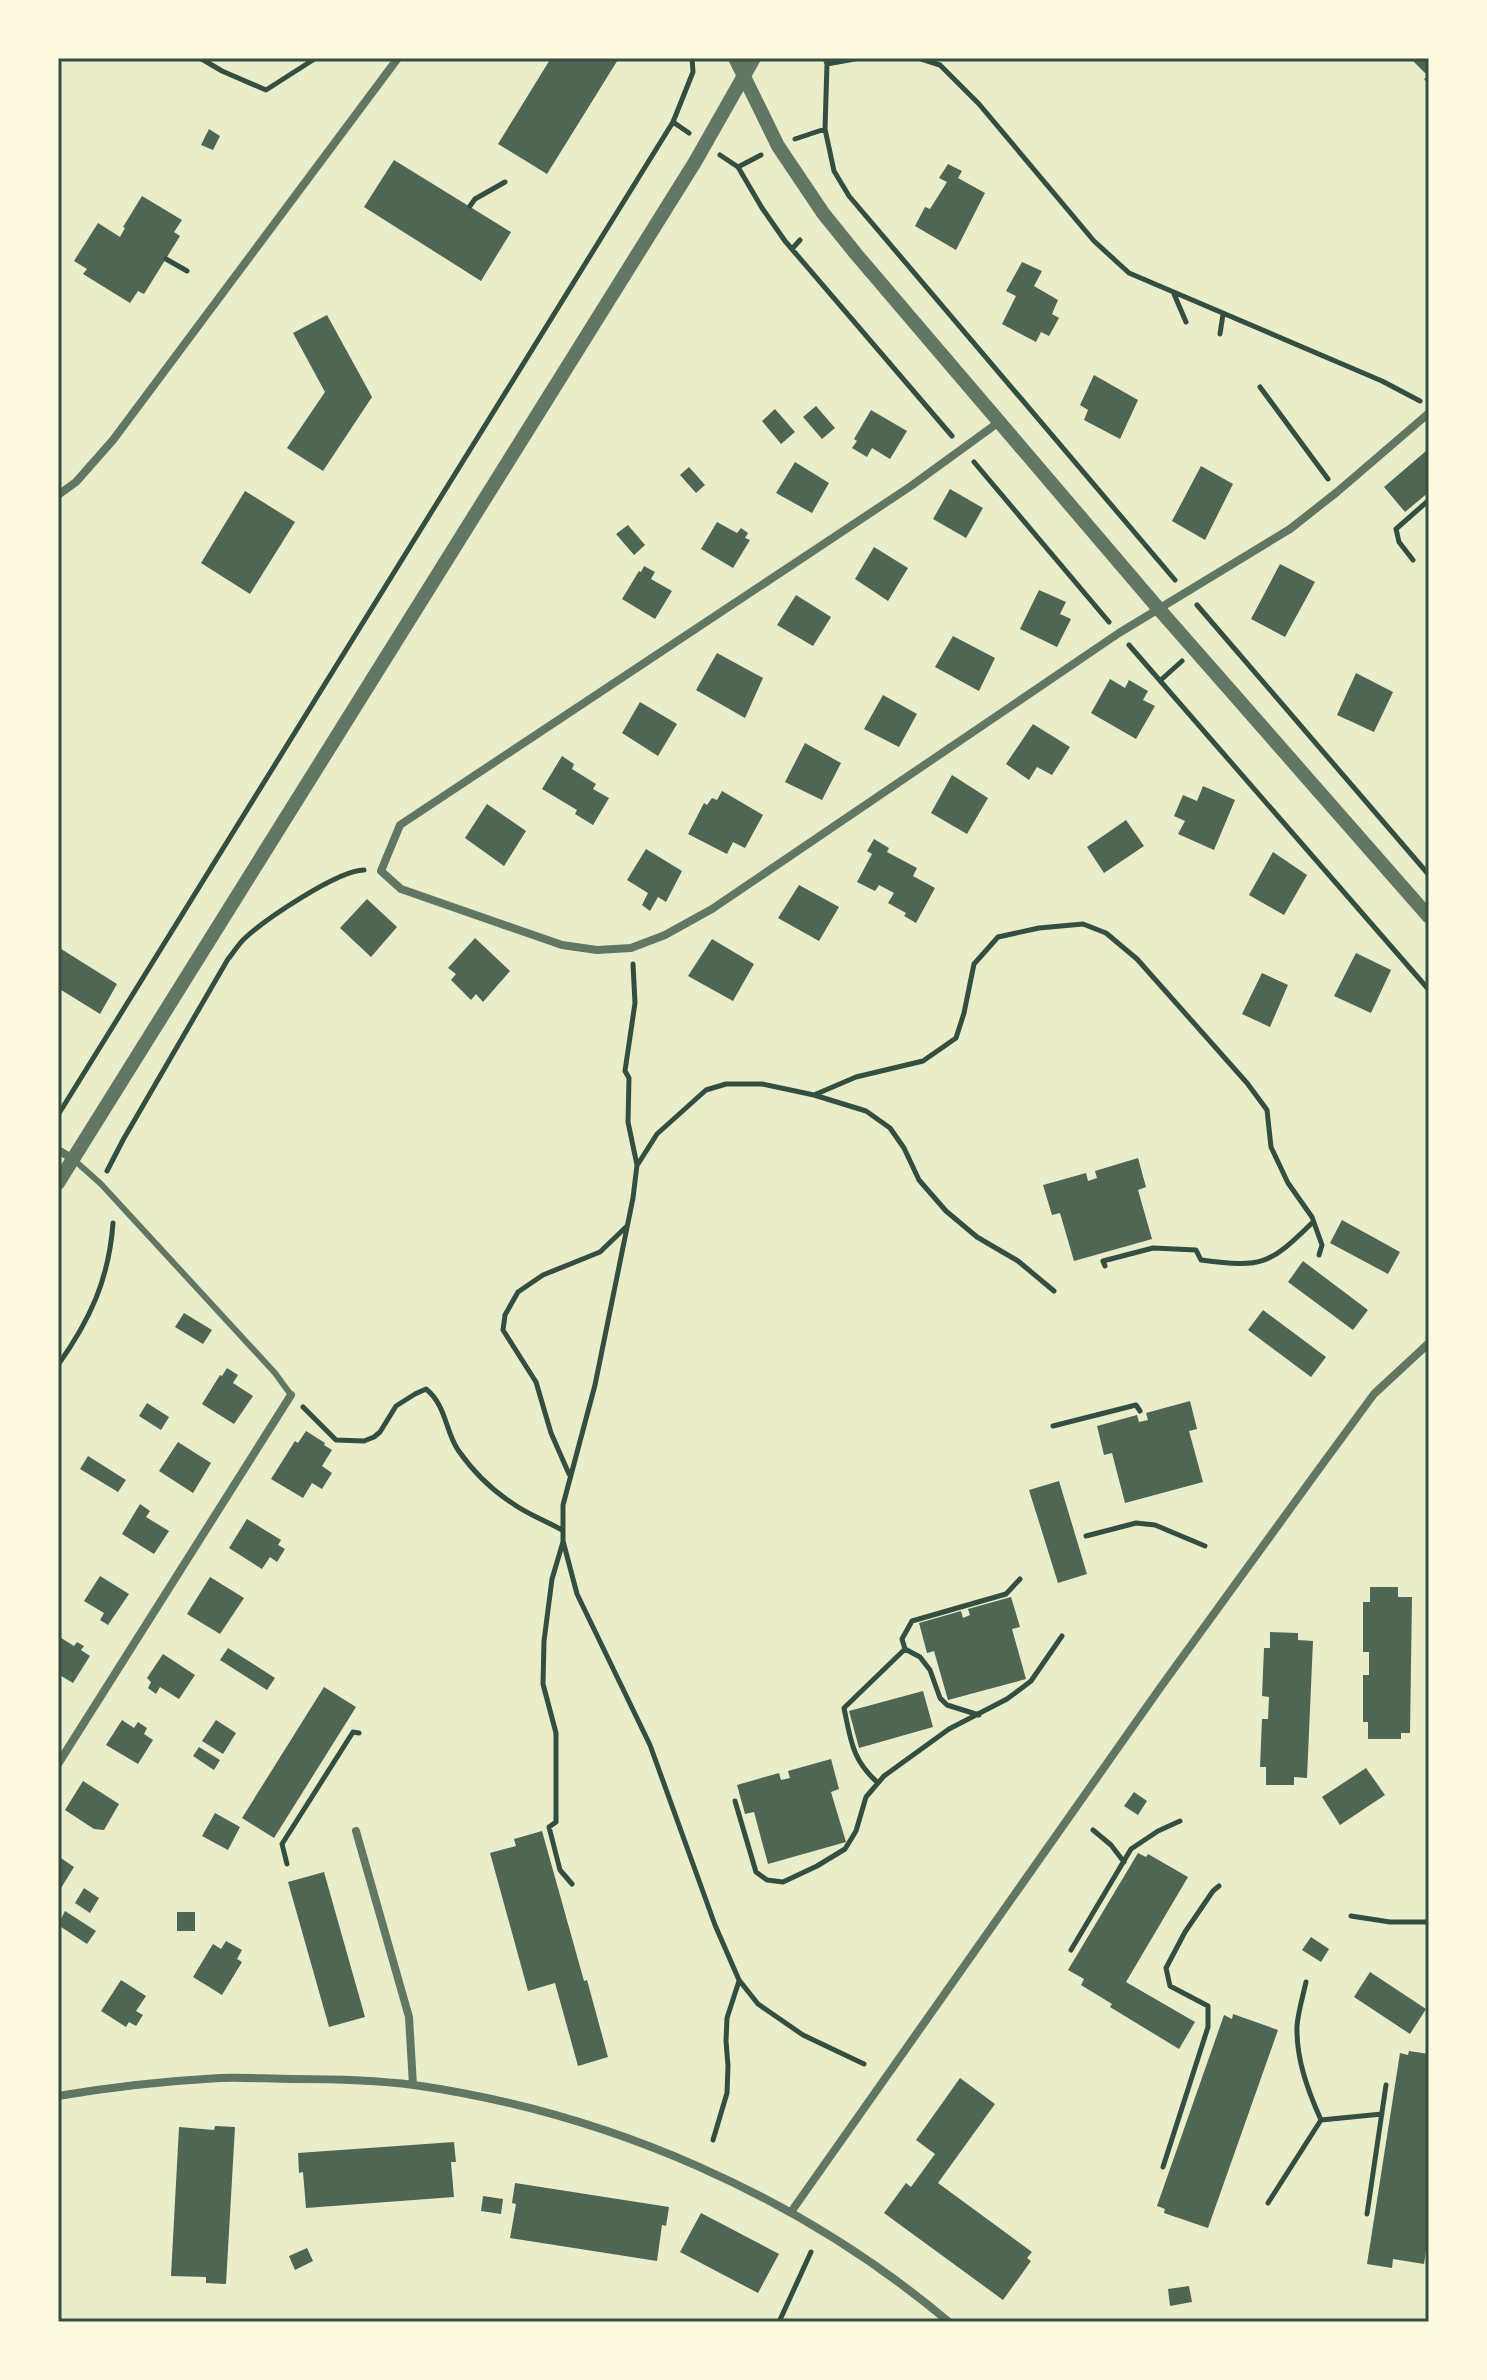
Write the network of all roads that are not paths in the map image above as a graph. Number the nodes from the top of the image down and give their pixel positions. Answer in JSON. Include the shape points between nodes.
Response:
{"nodes":[{"id":1,"x":398,"y":58,"type":"edge"},
{"id":2,"x":735,"y":58,"type":"edge"},
{"id":3,"x":754,"y":58,"type":"edge"},
{"id":4,"x":743,"y":76,"type":"junction"},
{"id":5,"x":1429,"y":413,"type":"edge"},
{"id":6,"x":999,"y":422,"type":"junction"},
{"id":7,"x":58,"y":495,"type":"edge"},
{"id":8,"x":1158,"y":608,"type":"junction"},
{"id":9,"x":1429,"y":917,"type":"edge"},
{"id":10,"x":58,"y":1150,"type":"edge"},
{"id":11,"x":73,"y":1159,"type":"junction"},
{"id":12,"x":58,"y":1183,"type":"edge"},
{"id":13,"x":1429,"y":1343,"type":"edge"},
{"id":14,"x":291,"y":1395,"type":"joint"},
{"id":15,"x":58,"y":1764,"type":"edge"},
{"id":16,"x":356,"y":1831,"type":"dead end"},
{"id":17,"x":413,"y":2085,"type":"junction"},
{"id":18,"x":58,"y":2096,"type":"edge"},
{"id":19,"x":791,"y":2212,"type":"junction"},
{"id":20,"x":949,"y":2322,"type":"edge"}],
"edges":[{"from":1,"to":7,"type":"street","via":[[113,440]]},
{"from":2,"to":4,"type":"street"},
{"from":3,"to":4,"type":"street"},
{"from":4,"to":6,"type":"street","via":[[778,146],[823,213]]},
{"from":4,"to":11,"type":"street"},
{"from":5,"to":8,"type":"street","via":[[1290,529]]},
{"from":6,"to":8,"type":"street"},
{"from":6,"to":8,"type":"street","via":[[400,825],[381,871],[401,889],[562,945],[631,948],[702,915]]},
{"from":8,"to":9,"type":"street"},
{"from":10,"to":11,"type":"street"},
{"from":11,"to":12,"type":"street"},
{"from":11,"to":14,"type":"lane"},
{"from":13,"to":19,"type":"street","via":[[1374,1394],[1332,1450]]},
{"from":14,"to":15,"type":"street"},
{"from":16,"to":17,"type":"street","via":[[409,2017]]},
{"from":17,"to":18,"type":"street","via":[[221,2078]]},
{"from":17,"to":19,"type":"street","via":[[589,2125],[693,2163]]},
{"from":19,"to":20,"type":"street"}]}
